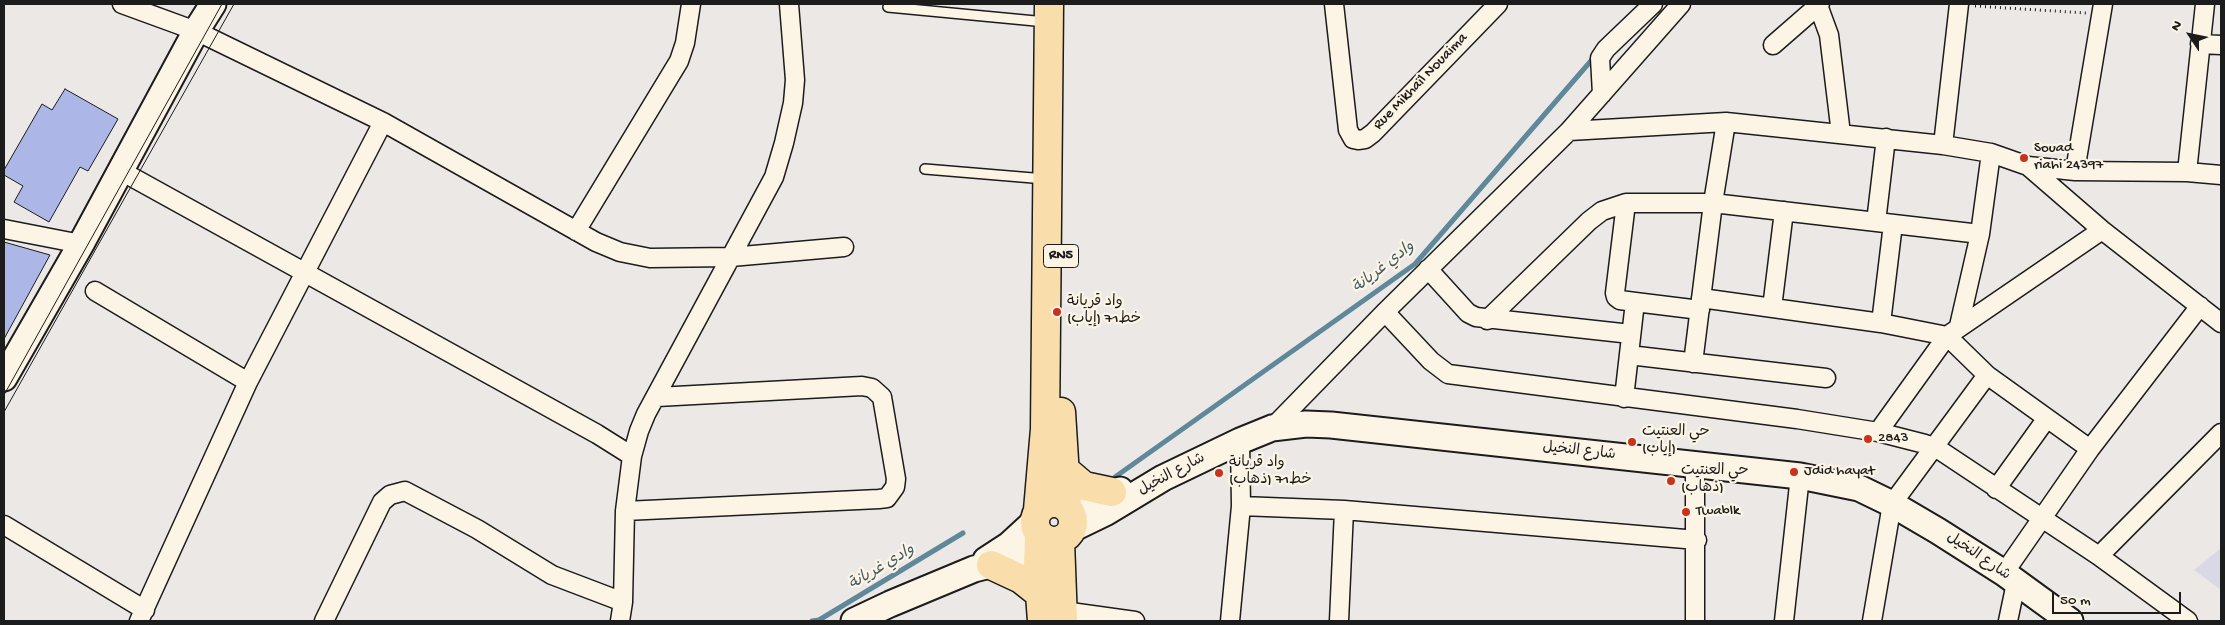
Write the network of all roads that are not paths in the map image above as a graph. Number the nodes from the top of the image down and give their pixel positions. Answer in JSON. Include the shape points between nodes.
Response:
{"nodes":[{"id":1,"x":122,"y":4,"type":"edge"},
{"id":2,"x":213,"y":4,"type":"edge"},
{"id":3,"x":691,"y":4,"type":"edge"},
{"id":4,"x":788,"y":4,"type":"edge"},
{"id":5,"x":1334,"y":4,"type":"edge"},
{"id":6,"x":1498,"y":4,"type":"edge"},
{"id":7,"x":1653,"y":4,"type":"edge"},
{"id":8,"x":1682,"y":4,"type":"edge"},
{"id":9,"x":1959,"y":4,"type":"edge"},
{"id":10,"x":2204,"y":4,"type":"edge"},
{"id":11,"x":1819,"y":5,"type":"edge"},
{"id":12,"x":888,"y":6,"type":"dead end"},
{"id":13,"x":2102,"y":9,"type":"edge"},
{"id":14,"x":1054,"y":10,"type":"edge"},
{"id":15,"x":196,"y":30,"type":"junction"},
{"id":16,"x":2200,"y":44,"type":"junction"},
{"id":17,"x":1773,"y":45,"type":"dead end"},
{"id":18,"x":2221,"y":45,"type":"edge"},
{"id":19,"x":1602,"y":94,"type":"junction"},
{"id":20,"x":383,"y":122,"type":"junction"},
{"id":21,"x":1726,"y":122,"type":"junction"},
{"id":22,"x":1569,"y":131,"type":"junction"},
{"id":23,"x":1841,"y":134,"type":"junction"},
{"id":24,"x":1886,"y":138,"type":"junction"},
{"id":25,"x":1943,"y":145,"type":"junction"},
{"id":26,"x":1991,"y":153,"type":"junction"},
{"id":27,"x":2028,"y":166,"type":"junction"},
{"id":28,"x":925,"y":169,"type":"dead end"},
{"id":29,"x":121,"y":171,"type":"junction"},
{"id":30,"x":2075,"y":171,"type":"junction"},
{"id":31,"x":2187,"y":172,"type":"junction"},
{"id":32,"x":2221,"y":175,"type":"edge"},
{"id":33,"x":1047,"y":179,"type":"junction"},
{"id":34,"x":1626,"y":203,"type":"junction"},
{"id":35,"x":1713,"y":203,"type":"junction"},
{"id":36,"x":1784,"y":211,"type":"junction"},
{"id":37,"x":1884,"y":223,"type":"junction"},
{"id":38,"x":4,"y":229,"type":"edge"},
{"id":39,"x":2102,"y":230,"type":"junction"},
{"id":40,"x":576,"y":231,"type":"junction"},
{"id":41,"x":1980,"y":234,"type":"junction"},
{"id":42,"x":81,"y":244,"type":"junction"},
{"id":43,"x":844,"y":247,"type":"dead end"},
{"id":44,"x":731,"y":257,"type":"junction"},
{"id":45,"x":1428,"y":269,"type":"junction"},
{"id":46,"x":303,"y":273,"type":"junction"},
{"id":47,"x":95,"y":291,"type":"dead end"},
{"id":48,"x":1635,"y":302,"type":"junction"},
{"id":49,"x":1701,"y":304,"type":"junction"},
{"id":50,"x":2200,"y":306,"type":"junction"},
{"id":51,"x":1772,"y":308,"type":"junction"},
{"id":52,"x":1384,"y":312,"type":"junction"},
{"id":53,"x":1487,"y":320,"type":"junction"},
{"id":54,"x":1881,"y":323,"type":"junction"},
{"id":55,"x":2221,"y":323,"type":"edge"},
{"id":56,"x":1953,"y":331,"type":"junction"},
{"id":57,"x":1631,"y":334,"type":"junction"},
{"id":58,"x":1628,"y":355,"type":"junction"},
{"id":59,"x":1694,"y":363,"type":"junction"},
{"id":60,"x":1988,"y":374,"type":"junction"},
{"id":61,"x":4,"y":378,"type":"edge"},
{"id":62,"x":1826,"y":378,"type":"dead end"},
{"id":63,"x":248,"y":382,"type":"junction"},
{"id":64,"x":657,"y":397,"type":"junction"},
{"id":65,"x":1624,"y":398,"type":"junction"},
{"id":66,"x":2047,"y":418,"type":"junction"},
{"id":67,"x":1272,"y":428,"type":"junction"},
{"id":68,"x":1878,"y":432,"type":"junction"},
{"id":69,"x":2221,"y":433,"type":"edge"},
{"id":70,"x":1240,"y":441,"type":"junction"},
{"id":71,"x":1934,"y":447,"type":"junction"},
{"id":72,"x":2090,"y":449,"type":"junction"},
{"id":73,"x":632,"y":456,"type":"junction"},
{"id":74,"x":1695,"y":464,"type":"junction"},
{"id":75,"x":1064,"y":469,"type":"junction"},
{"id":76,"x":1800,"y":476,"type":"junction"},
{"id":77,"x":1163,"y":478,"type":"junction"},
{"id":78,"x":1996,"y":489,"type":"junction"},
{"id":79,"x":1112,"y":492,"type":"junction"},
{"id":80,"x":1892,"y":504,"type":"junction"},
{"id":81,"x":1241,"y":506,"type":"junction"},
{"id":82,"x":1344,"y":510,"type":"junction"},
{"id":83,"x":625,"y":511,"type":"junction"},
{"id":84,"x":2041,"y":519,"type":"junction"},
{"id":85,"x":4,"y":525,"type":"edge"},
{"id":86,"x":1050,"y":530,"type":"junction"},
{"id":87,"x":1697,"y":540,"type":"junction"},
{"id":88,"x":2099,"y":556,"type":"junction"},
{"id":89,"x":983,"y":567,"type":"junction"},
{"id":90,"x":2010,"y":578,"type":"junction"},
{"id":91,"x":1040,"y":594,"type":"junction"},
{"id":92,"x":623,"y":602,"type":"junction"},
{"id":93,"x":142,"y":616,"type":"edge"},
{"id":94,"x":1056,"y":618,"type":"edge"},
{"id":95,"x":324,"y":621,"type":"edge"},
{"id":96,"x":620,"y":621,"type":"edge"},
{"id":97,"x":854,"y":621,"type":"edge"},
{"id":98,"x":1135,"y":621,"type":"edge"},
{"id":99,"x":1230,"y":621,"type":"edge"},
{"id":100,"x":1339,"y":621,"type":"edge"},
{"id":101,"x":1695,"y":621,"type":"edge"},
{"id":102,"x":1784,"y":621,"type":"edge"},
{"id":103,"x":1872,"y":621,"type":"edge"},
{"id":104,"x":2008,"y":621,"type":"edge"},
{"id":105,"x":2070,"y":621,"type":"edge"},
{"id":106,"x":2188,"y":621,"type":"edge"}],
"edges":[{"from":1,"to":15,"type":"street"},
{"from":2,"to":15,"type":"main road"},
{"from":3,"to":40,"type":"street","via":[[686,43],[679,61]]},
{"from":4,"to":44,"type":"street","via":[[795,80],[793,103],[774,177]]},
{"from":5,"to":6,"type":"street","name":"Rue Mikhaïl Nouaima","via":[[1348,130],[1358,140],[1373,133]]},
{"from":7,"to":19,"type":"street","via":[[1600,58]]},
{"from":8,"to":19,"type":"street"},
{"from":9,"to":25,"type":"street"},
{"from":10,"to":16,"type":"street"},
{"from":11,"to":17,"type":"street"},
{"from":11,"to":23,"type":"street","via":[[1829,34]]},
{"from":12,"to":14,"type":"lane"},
{"from":13,"to":30,"type":"street"},
{"from":14,"to":33,"type":"highway","number":"RN5"},
{"from":14,"to":75,"type":"highway","number":"RN5"},
{"from":15,"to":20,"type":"street"},
{"from":15,"to":29,"type":"main road"},
{"from":16,"to":18,"type":"street"},
{"from":16,"to":31,"type":"street"},
{"from":19,"to":22,"type":"street"},
{"from":20,"to":40,"type":"street"},
{"from":20,"to":46,"type":"street"},
{"from":21,"to":22,"type":"street"},
{"from":21,"to":23,"type":"street"},
{"from":21,"to":35,"type":"street"},
{"from":22,"to":45,"type":"street"},
{"from":23,"to":24,"type":"street"},
{"from":24,"to":25,"type":"street"},
{"from":24,"to":37,"type":"street"},
{"from":25,"to":26,"type":"street"},
{"from":26,"to":27,"type":"street"},
{"from":26,"to":41,"type":"street"},
{"from":27,"to":30,"type":"street"},
{"from":27,"to":39,"type":"street"},
{"from":28,"to":33,"type":"lane"},
{"from":29,"to":42,"type":"main road"},
{"from":29,"to":46,"type":"street"},
{"from":30,"to":31,"type":"street"},
{"from":31,"to":32,"type":"street"},
{"from":33,"to":86,"type":"highway","number":"RN5","via":[[1045,429]]},
{"from":34,"to":35,"type":"street"},
{"from":34,"to":48,"type":"street","via":[[1615,292],[1620,300]]},
{"from":34,"to":53,"type":"street","via":[[1602,211],[1589,221]]},
{"from":35,"to":36,"type":"street"},
{"from":35,"to":49,"type":"street"},
{"from":36,"to":37,"type":"street"},
{"from":36,"to":51,"type":"street"},
{"from":37,"to":41,"type":"street"},
{"from":37,"to":54,"type":"street"},
{"from":38,"to":42,"type":"street"},
{"from":39,"to":50,"type":"street"},
{"from":39,"to":56,"type":"street"},
{"from":40,"to":44,"type":"street","via":[[620,252],[650,258]]},
{"from":41,"to":56,"type":"street"},
{"from":42,"to":61,"type":"main road"},
{"from":43,"to":44,"type":"street"},
{"from":44,"to":64,"type":"street"},
{"from":45,"to":52,"type":"street"},
{"from":45,"to":53,"type":"street","via":[[1468,312]]},
{"from":46,"to":63,"type":"street"},
{"from":46,"to":73,"type":"street"},
{"from":47,"to":63,"type":"street"},
{"from":48,"to":49,"type":"street"},
{"from":48,"to":57,"type":"street"},
{"from":49,"to":51,"type":"street"},
{"from":49,"to":59,"type":"street"},
{"from":50,"to":55,"type":"street"},
{"from":50,"to":72,"type":"street"},
{"from":51,"to":54,"type":"street"},
{"from":52,"to":65,"type":"street","via":[[1448,374]]},
{"from":52,"to":67,"type":"street"},
{"from":53,"to":57,"type":"street"},
{"from":54,"to":56,"type":"street"},
{"from":56,"to":60,"type":"street"},
{"from":56,"to":68,"type":"street"},
{"from":57,"to":58,"type":"street"},
{"from":58,"to":59,"type":"street"},
{"from":58,"to":65,"type":"street"},
{"from":59,"to":62,"type":"street"},
{"from":60,"to":66,"type":"street"},
{"from":60,"to":71,"type":"street"},
{"from":63,"to":93,"type":"street"},
{"from":64,"to":73,"type":"street","via":[[646,414]]},
{"from":64,"to":83,"type":"street","via":[[872,388],[882,397],[895,487],[887,498],[879,499]]},
{"from":65,"to":68,"type":"street"},
{"from":66,"to":72,"type":"street"},
{"from":66,"to":78,"type":"street"},
{"from":67,"to":70,"type":"main road","name":"شارع النخيل"},
{"from":67,"to":74,"type":"main road","name":"شارع النخيل","via":[[1331,425]]},
{"from":68,"to":71,"type":"street"},
{"from":69,"to":88,"type":"street"},
{"from":70,"to":77,"type":"main road","name":"شارع النخيل"},
{"from":70,"to":81,"type":"street"},
{"from":71,"to":78,"type":"street"},
{"from":71,"to":80,"type":"street"},
{"from":72,"to":84,"type":"street"},
{"from":73,"to":83,"type":"street"},
{"from":74,"to":76,"type":"main road","name":"شارع النخيل"},
{"from":74,"to":87,"type":"street"},
{"from":75,"to":79,"type":"highway","via":[[1084,486]]},
{"from":75,"to":86,"type":"highway","number":"RN5"},
{"from":76,"to":80,"type":"main road","name":"شارع النخيل","via":[[1859,488]]},
{"from":76,"to":102,"type":"street"},
{"from":77,"to":79,"type":"main road"},
{"from":77,"to":86,"type":"main road","name":"شارع النخيل","via":[[1105,513]]},
{"from":78,"to":84,"type":"street"},
{"from":79,"to":86,"type":"main road"},
{"from":80,"to":90,"type":"main road","name":"شارع النخيل"},
{"from":80,"to":103,"type":"street"},
{"from":81,"to":82,"type":"street"},
{"from":81,"to":99,"type":"street"},
{"from":82,"to":87,"type":"street"},
{"from":82,"to":100,"type":"street"},
{"from":83,"to":92,"type":"street"},
{"from":84,"to":88,"type":"street"},
{"from":84,"to":90,"type":"street"},
{"from":85,"to":93,"type":"street"},
{"from":86,"to":89,"type":"main road","via":[[1009,544]]},
{"from":86,"to":91,"type":"highway","number":"RN5"},
{"from":86,"to":94,"type":"highway","number":"RN5"},
{"from":87,"to":101,"type":"street"},
{"from":88,"to":106,"type":"street"},
{"from":89,"to":91,"type":"highway","via":[[1021,579]]},
{"from":89,"to":97,"type":"main road"},
{"from":90,"to":104,"type":"street"},
{"from":90,"to":105,"type":"main road","name":"شارع النخيل"},
{"from":91,"to":94,"type":"highway","number":"RN5"},
{"from":92,"to":95,"type":"street","via":[[552,575],[477,529],[405,491],[390,495],[382,502]]},
{"from":92,"to":96,"type":"street"},
{"from":94,"to":98,"type":"street"}]}
